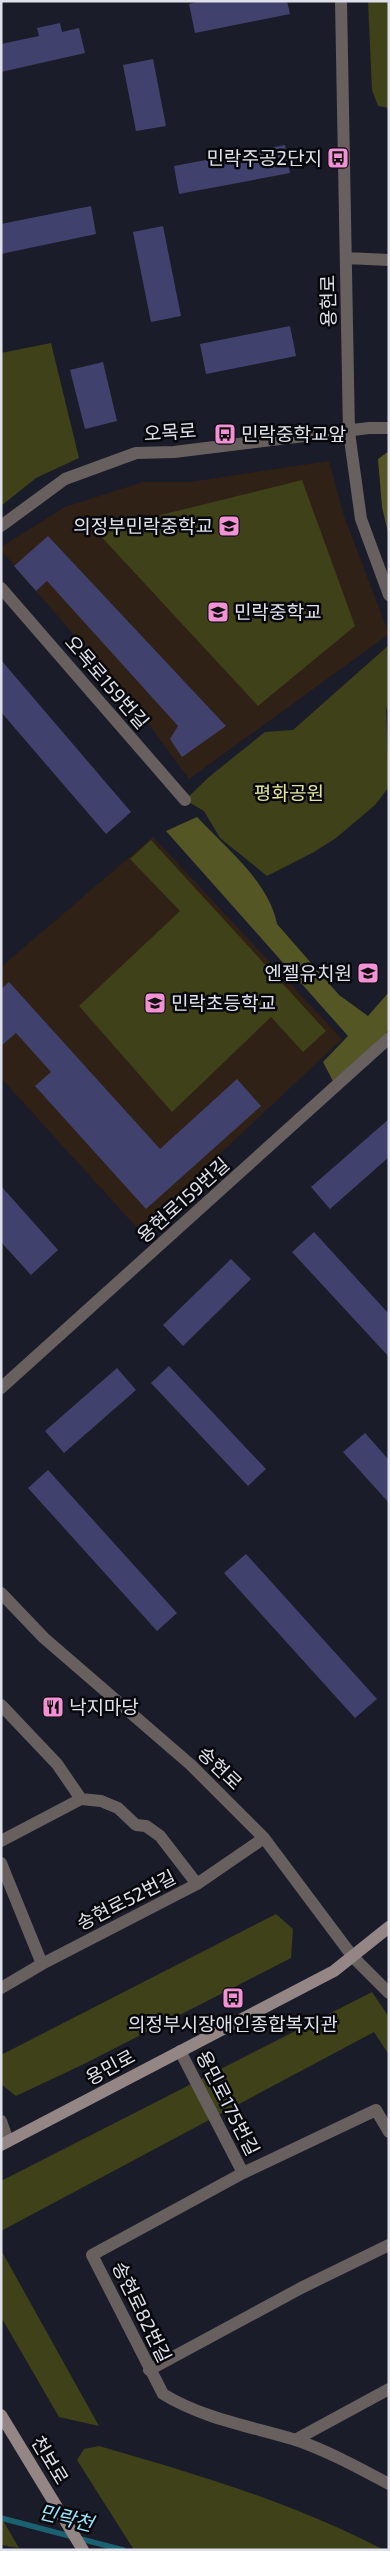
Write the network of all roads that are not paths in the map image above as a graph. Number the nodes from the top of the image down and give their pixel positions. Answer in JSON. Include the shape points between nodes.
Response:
{"nodes":[{"id":1,"x":341,"y":1,"type":"edge"},
{"id":2,"x":346,"y":258,"type":"junction"},
{"id":3,"x":389,"y":260,"type":"edge"},
{"id":4,"x":389,"y":428,"type":"edge"},
{"id":5,"x":349,"y":432,"type":"junction"},
{"id":6,"x":1,"y":526,"type":"edge"},
{"id":7,"x":1,"y":588,"type":"edge"},
{"id":8,"x":389,"y":595,"type":"edge"},
{"id":9,"x":184,"y":800,"type":"dead end"},
{"id":10,"x":389,"y":1038,"type":"edge"},
{"id":11,"x":1,"y":1388,"type":"edge"},
{"id":12,"x":1,"y":1593,"type":"edge"},
{"id":13,"x":1,"y":1705,"type":"edge"},
{"id":14,"x":81,"y":1799,"type":"junction"},
{"id":15,"x":264,"y":1838,"type":"junction"},
{"id":16,"x":1,"y":1841,"type":"edge"},
{"id":17,"x":1,"y":1863,"type":"edge"},
{"id":18,"x":197,"y":1884,"type":"junction"},
{"id":19,"x":389,"y":1927,"type":"edge"},
{"id":20,"x":354,"y":1956,"type":"junction"},
{"id":21,"x":42,"y":1964,"type":"junction"},
{"id":22,"x":1,"y":1988,"type":"edge"},
{"id":23,"x":389,"y":1993,"type":"edge"},
{"id":24,"x":180,"y":2051,"type":"junction"},
{"id":25,"x":1,"y":2121,"type":"edge"},
{"id":26,"x":389,"y":2132,"type":"edge"},
{"id":27,"x":5,"y":2143,"type":"edge"},
{"id":28,"x":243,"y":2173,"type":"junction"},
{"id":29,"x":389,"y":2245,"type":"edge"},
{"id":30,"x":149,"y":2370,"type":"junction"},
{"id":31,"x":389,"y":2389,"type":"edge"},
{"id":32,"x":2,"y":2417,"type":"edge"},
{"id":33,"x":295,"y":2440,"type":"junction"},
{"id":34,"x":389,"y":2484,"type":"edge"},
{"id":35,"x":83,"y":2550,"type":"edge"}],
"edges":[{"from":1,"to":2,"type":"street","name":"용현로"},
{"from":2,"to":3,"type":"street"},
{"from":2,"to":5,"type":"street","name":"용현로"},
{"from":4,"to":5,"type":"street","name":"오목로"},
{"from":5,"to":6,"type":"street","name":"오목로","via":[[174,452],[136,452],[66,479]]},
{"from":5,"to":8,"type":"street","name":"용현로","via":[[361,518]]},
{"from":7,"to":9,"type":"street","name":"오목로159번길"},
{"from":10,"to":11,"type":"street","name":"용현로159번길"},
{"from":12,"to":15,"type":"street","name":"송현로","via":[[44,1638],[191,1765]]},
{"from":13,"to":14,"type":"street","via":[[57,1764]]},
{"from":14,"to":16,"type":"street"},
{"from":14,"to":18,"type":"street","via":[[118,1808],[136,1825],[146,1826],[160,1836]]},
{"from":15,"to":18,"type":"street","name":"송현로52번길"},
{"from":15,"to":20,"type":"street","name":"송현로"},
{"from":17,"to":21,"type":"street"},
{"from":18,"to":21,"type":"street","name":"송현로52번길"},
{"from":19,"to":20,"type":"main road","name":"용민로"},
{"from":20,"to":23,"type":"street","name":"송현로"},
{"from":20,"to":24,"type":"main road","name":"용민로","via":[[334,1971]]},
{"from":21,"to":22,"type":"street","name":"송현로52번길"},
{"from":24,"to":27,"type":"main road","name":"용민로"},
{"from":24,"to":28,"type":"street","name":"용민로175번길"},
{"from":25,"to":27,"type":"street"},
{"from":26,"to":28,"type":"street","name":"송현로82번길","via":[[376,2110]]},
{"from":28,"to":30,"type":"street","name":"송현로82번길","via":[[92,2255]]},
{"from":29,"to":30,"type":"street","via":[[301,2288]]},
{"from":30,"to":33,"type":"street","name":"송현로82번길","via":[[163,2394],[183,2406]]},
{"from":31,"to":33,"type":"street"},
{"from":32,"to":35,"type":"main road","name":"천보로"},
{"from":33,"to":34,"type":"street","name":"송현로82번길"}]}
